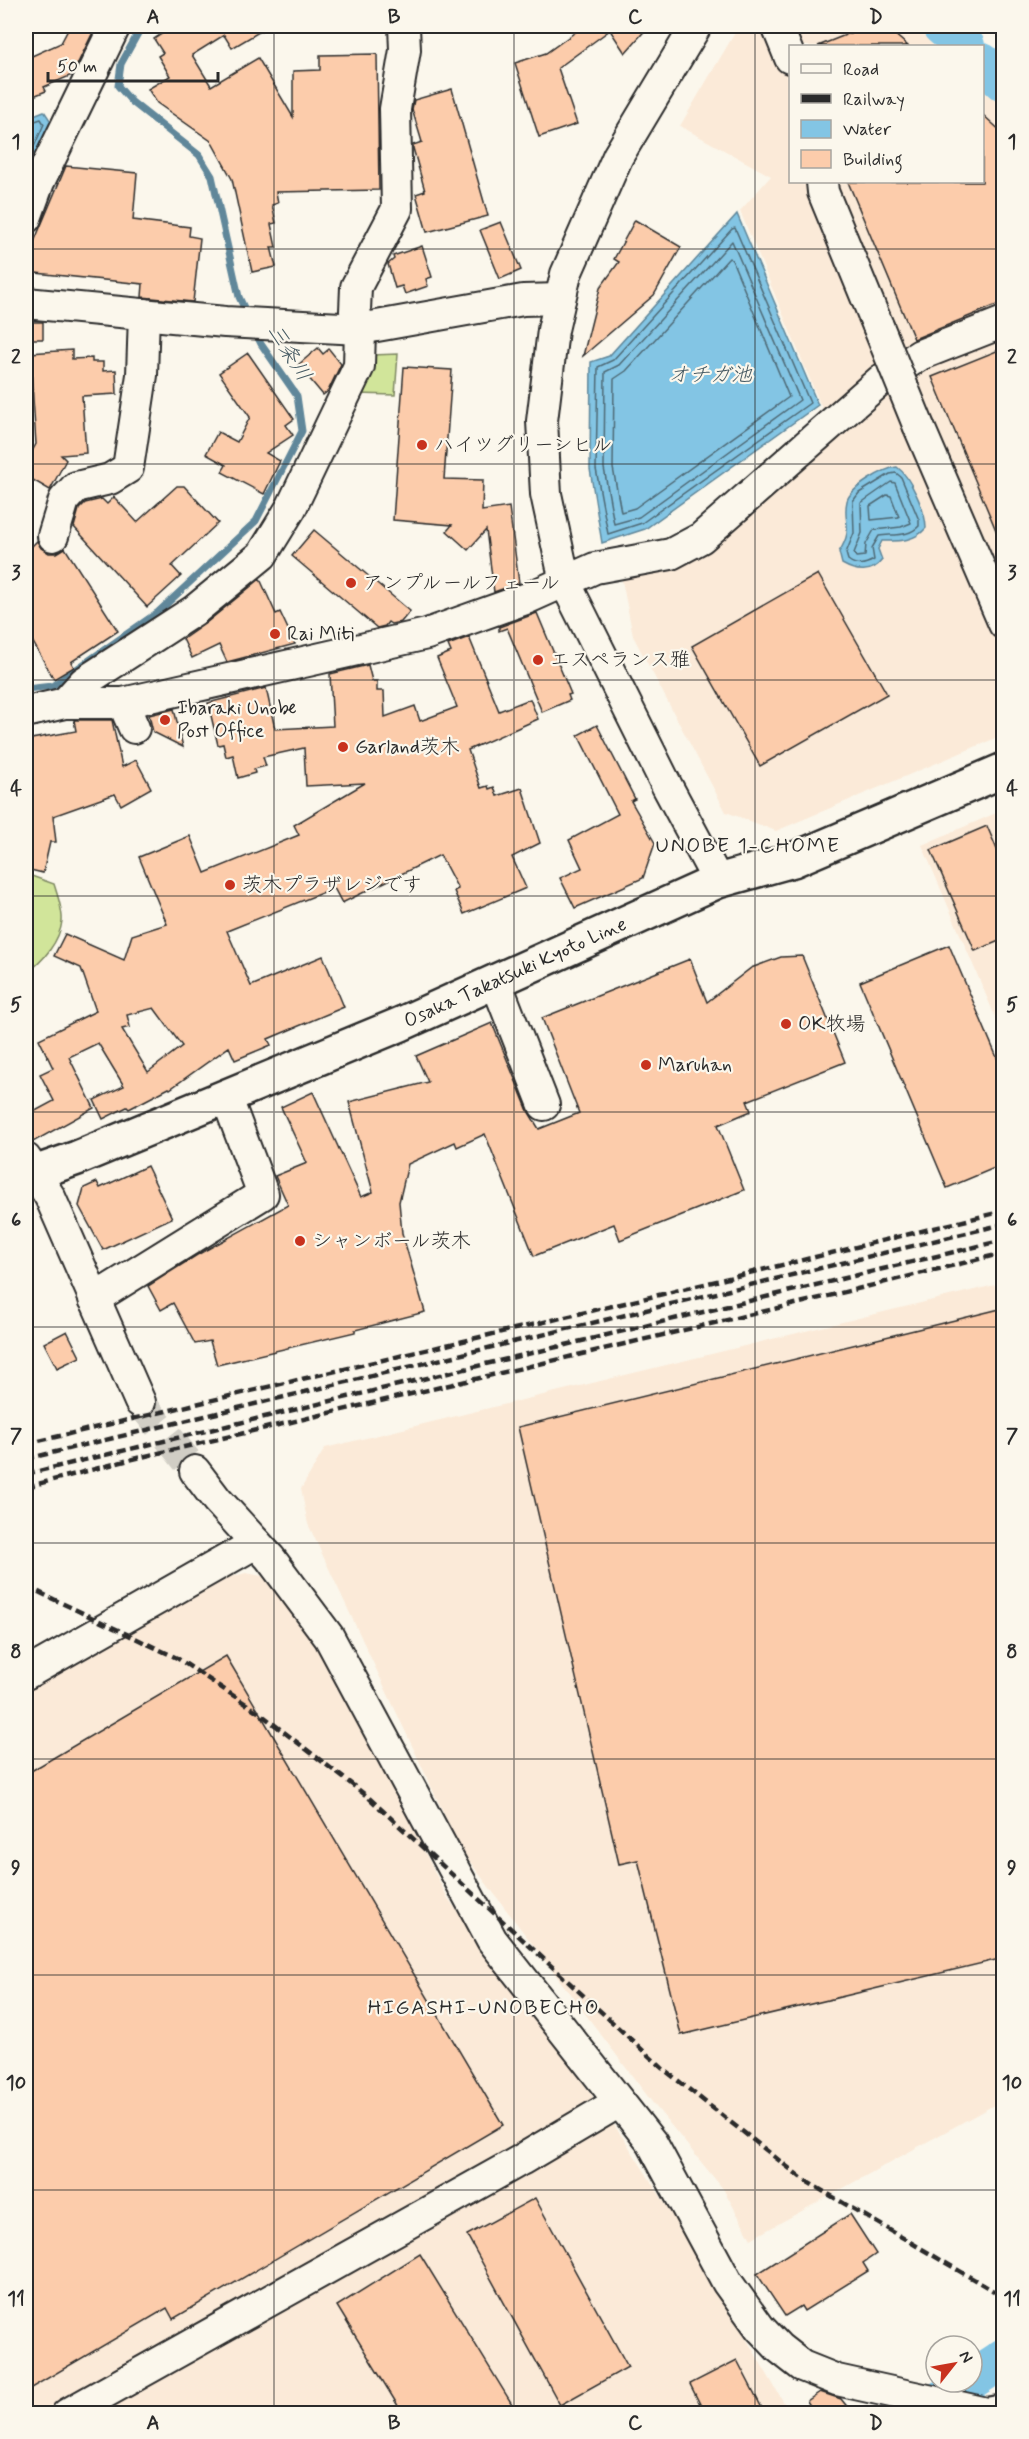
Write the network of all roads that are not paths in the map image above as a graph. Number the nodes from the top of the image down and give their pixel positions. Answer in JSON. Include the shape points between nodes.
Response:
{"nodes":[{"id":1,"x":115,"y":26,"type":"edge"},
{"id":2,"x":404,"y":26,"type":"edge"},
{"id":3,"x":696,"y":26,"type":"edge"},
{"id":4,"x":777,"y":26,"type":"edge"},
{"id":5,"x":789,"y":56,"type":"edge"},
{"id":6,"x":822,"y":183,"type":"edge"},
{"id":7,"x":26,"y":218,"type":"edge"},
{"id":8,"x":560,"y":299,"type":"junction"},
{"id":9,"x":26,"y":303,"type":"edge"},
{"id":10,"x":144,"y":314,"type":"junction"},
{"id":11,"x":1004,"y":322,"type":"edge"},
{"id":12,"x":360,"y":329,"type":"junction"},
{"id":13,"x":53,"y":536,"type":"dead end"},
{"id":14,"x":566,"y":582,"type":"junction"},
{"id":15,"x":1004,"y":624,"type":"edge"},
{"id":16,"x":65,"y":703,"type":"junction"},
{"id":17,"x":26,"y":712,"type":"edge"},
{"id":18,"x":1004,"y":770,"type":"edge"},
{"id":19,"x":718,"y":881,"type":"junction"},
{"id":20,"x":496,"y":982,"type":"junction"},
{"id":21,"x":225,"y":1096,"type":"junction"},
{"id":22,"x":544,"y":1105,"type":"dead end"},
{"id":23,"x":29,"y":1170,"type":"edge"},
{"id":24,"x":94,"y":1299,"type":"junction"},
{"id":25,"x":141,"y":1402,"type":"tunnel mouth"},
{"id":26,"x":195,"y":1471,"type":"tunnel mouth"},
{"id":27,"x":256,"y":1543,"type":"junction"},
{"id":28,"x":26,"y":1674,"type":"edge"},
{"id":29,"x":619,"y":2102,"type":"junction"},
{"id":30,"x":999,"y":2412,"type":"edge"},
{"id":31,"x":67,"y":2414,"type":"edge"}],
"edges":[{"from":1,"to":7,"type":"street","via":[[39,182]]},
{"from":2,"to":12,"type":"street","via":[[405,50],[395,109],[397,209],[356,287]]},
{"from":3,"to":8,"type":"street","via":[[618,156],[566,274]]},
{"from":4,"to":5,"type":"street"},
{"from":6,"to":15,"type":"street","bridge":true,"via":[[919,427]]},
{"from":8,"to":12,"type":"street","via":[[523,300]]},
{"from":8,"to":14,"type":"street","via":[[542,421],[546,494]]},
{"from":9,"to":10,"type":"street"},
{"from":10,"to":12,"type":"street"},
{"from":10,"to":13,"type":"street","via":[[142,375],[128,468],[110,479],[76,487],[64,500]]},
{"from":11,"to":14,"type":"street","via":[[920,355],[881,380],[701,537],[671,554],[595,568]]},
{"from":12,"to":16,"type":"street","via":[[359,366],[291,508],[262,555],[195,610],[84,682]]},
{"from":14,"to":16,"type":"street","via":[[428,634],[128,715]]},
{"from":14,"to":19,"type":"street"},
{"from":16,"to":17,"type":"street"},
{"from":18,"to":19,"type":"main road","name":"Osaka Takatsuki Kyoto Line","via":[[793,860]]},
{"from":19,"to":20,"type":"main road","name":"Osaka Takatsuki Kyoto Line"},
{"from":20,"to":21,"type":"main road","name":"Osaka Takatsuki Kyoto Line"},
{"from":20,"to":22,"type":"street"},
{"from":21,"to":23,"type":"main road","name":"Osaka Takatsuki Kyoto Line"},
{"from":21,"to":24,"type":"street","via":[[263,1194]]},
{"from":23,"to":24,"type":"street","via":[[50,1197]]},
{"from":24,"to":25,"type":"street"},
{"from":26,"to":27,"type":"street"},
{"from":27,"to":28,"type":"street"},
{"from":27,"to":29,"type":"street","via":[[329,1637],[492,1940]]},
{"from":29,"to":30,"type":"street","via":[[652,2143],[727,2282],[779,2348],[802,2366],[837,2380]]},
{"from":29,"to":31,"type":"street"}]}
